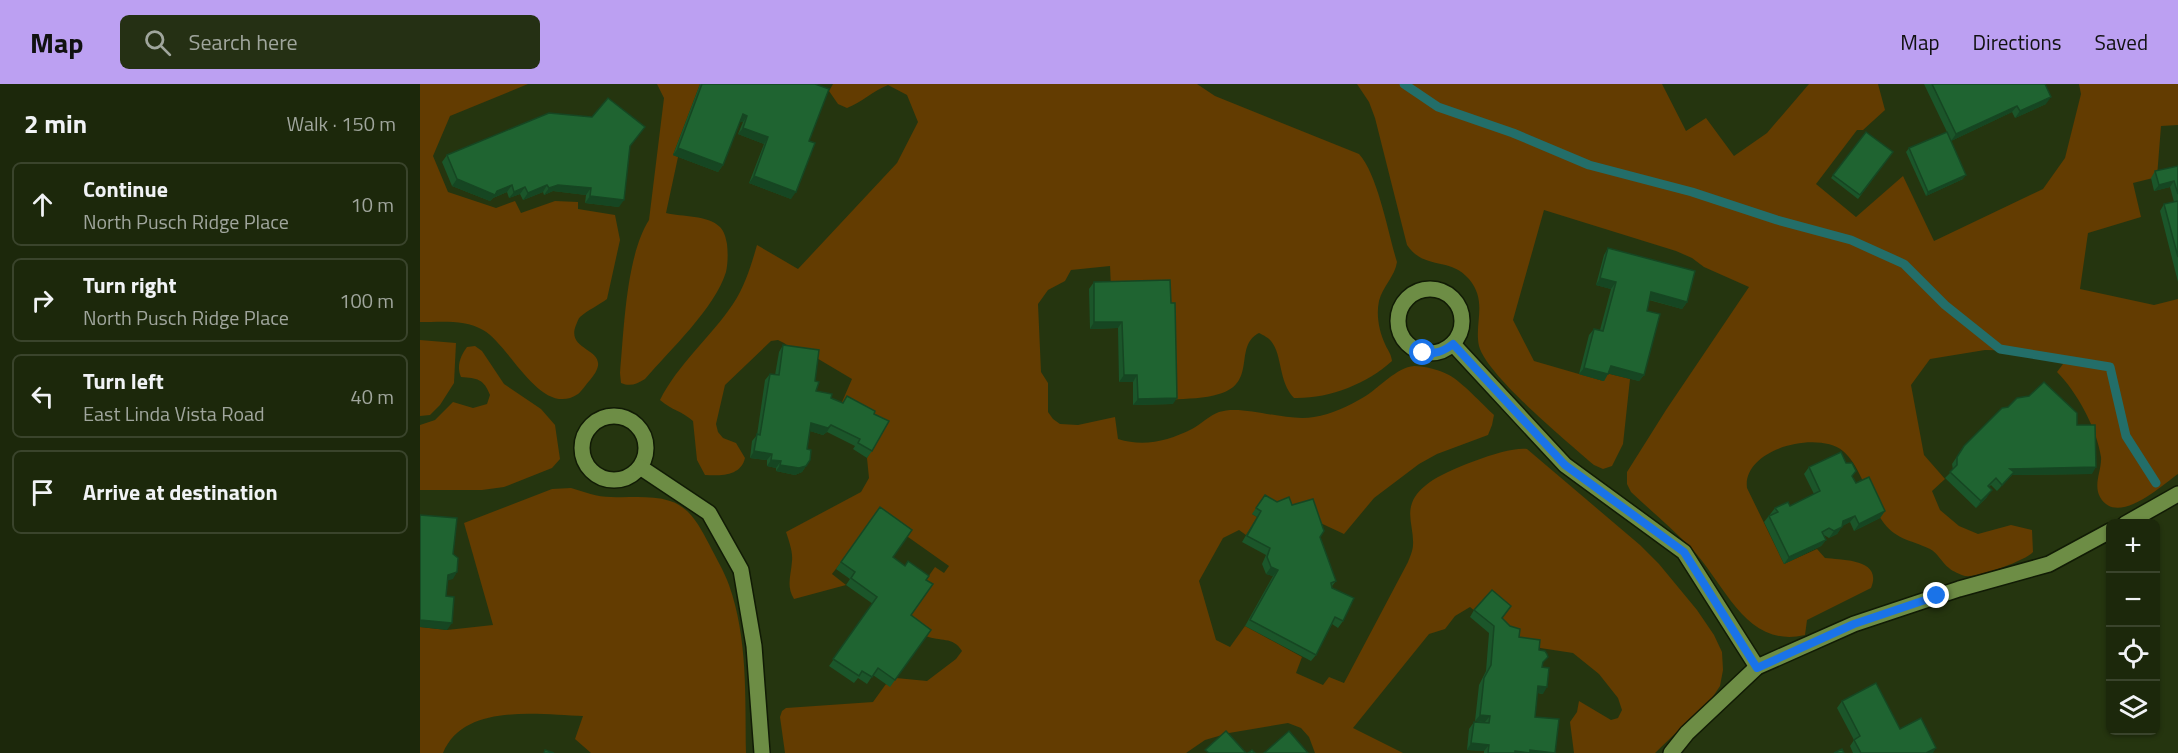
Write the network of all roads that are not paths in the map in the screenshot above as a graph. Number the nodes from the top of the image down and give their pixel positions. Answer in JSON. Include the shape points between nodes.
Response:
{"nodes":[{"id":1,"x":1453,"y":344,"type":"junction"},
{"id":2,"x":640,"y":467,"type":"junction"},
{"id":3,"x":2178,"y":494,"type":"edge"},
{"id":4,"x":2134,"y":519,"type":"edge"},
{"id":5,"x":2106,"y":533,"type":"edge"},
{"id":6,"x":1757,"y":668,"type":"junction"},
{"id":7,"x":762,"y":753,"type":"edge"},
{"id":8,"x":1671,"y":753,"type":"edge"}],
"edges":[{"from":1,"to":1,"type":"street","via":[[1433,354],[1413,349],[1405,342],[1398,322],[1399,311],[1412,294],[1432,289],[1443,291],[1459,305],[1462,326]]},
{"from":1,"to":6,"type":"street","via":[[1565,465],[1684,552]]},
{"from":2,"to":2,"type":"street","via":[[623,479],[601,478],[591,472],[581,453],[586,431],[608,416],[632,421],[646,447]]},
{"from":2,"to":7,"type":"street","via":[[709,513],[741,570],[754,646]]},
{"from":3,"to":4,"type":"street"},
{"from":5,"to":6,"type":"street","via":[[2049,564],[1854,624]]},
{"from":6,"to":8,"type":"street"}]}
